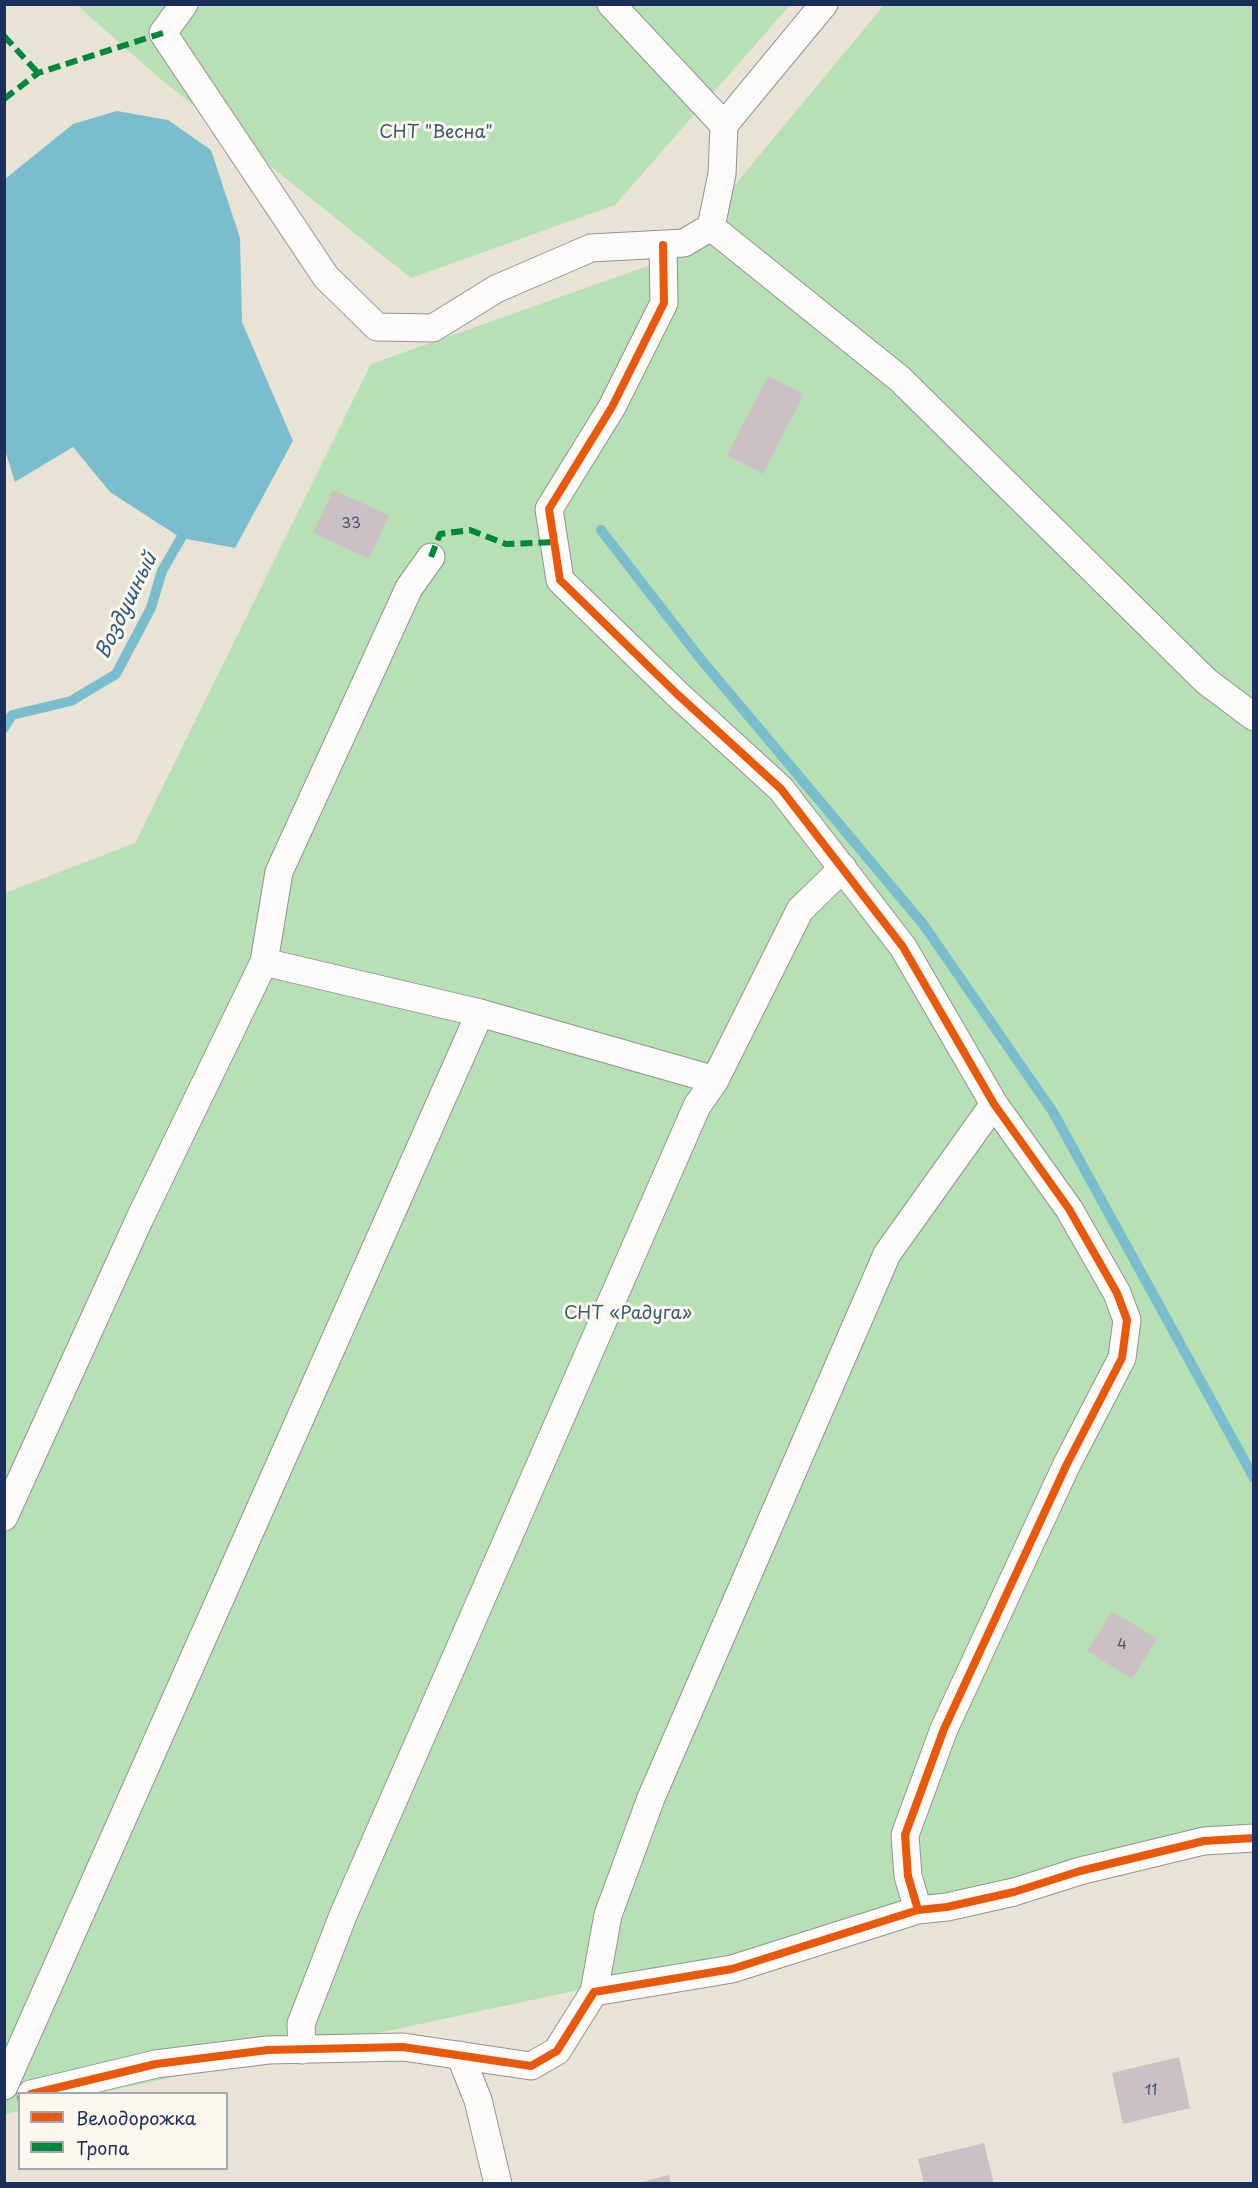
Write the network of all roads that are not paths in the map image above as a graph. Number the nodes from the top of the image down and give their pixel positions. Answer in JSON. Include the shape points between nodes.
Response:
{"nodes":[{"id":1,"x":184,"y":4,"type":"edge"},
{"id":2,"x":611,"y":4,"type":"edge"},
{"id":3,"x":824,"y":4,"type":"edge"},
{"id":4,"x":724,"y":125,"type":"junction"},
{"id":5,"x":711,"y":227,"type":"junction"},
{"id":6,"x":663,"y":245,"type":"junction"},
{"id":7,"x":431,"y":557,"type":"dead end"},
{"id":8,"x":1254,"y":717,"type":"edge"},
{"id":9,"x":843,"y":868,"type":"junction"},
{"id":10,"x":264,"y":962,"type":"junction"},
{"id":11,"x":480,"y":1013,"type":"junction"},
{"id":12,"x":715,"y":1080,"type":"junction"},
{"id":13,"x":994,"y":1104,"type":"junction"},
{"id":14,"x":4,"y":1517,"type":"edge"},
{"id":15,"x":1254,"y":1838,"type":"edge"},
{"id":16,"x":918,"y":1910,"type":"junction"},
{"id":17,"x":594,"y":1992,"type":"junction"},
{"id":18,"x":302,"y":2050,"type":"junction"},
{"id":19,"x":460,"y":2055,"type":"junction"},
{"id":20,"x":4,"y":2086,"type":"edge"},
{"id":21,"x":40,"y":2092,"type":"edge"},
{"id":22,"x":498,"y":2184,"type":"edge"}],
"edges":[{"from":1,"to":6,"type":"street","via":[[163,33],[326,277],[376,327],[433,328],[496,289],[591,248]]},
{"from":2,"to":4,"type":"street"},
{"from":3,"to":4,"type":"street"},
{"from":4,"to":5,"type":"street","via":[[722,174]]},
{"from":5,"to":6,"type":"street","via":[[684,243]]},
{"from":5,"to":8,"type":"street","via":[[900,379],[1206,681]]},
{"from":6,"to":9,"type":"street","via":[[664,303],[612,407],[549,509],[560,580],[781,789]]},
{"from":7,"to":10,"type":"street","via":[[409,588],[279,872]]},
{"from":9,"to":12,"type":"street","via":[[800,910]]},
{"from":9,"to":13,"type":"street","via":[[903,947]]},
{"from":10,"to":11,"type":"street"},
{"from":10,"to":14,"type":"street","via":[[140,1218]]},
{"from":11,"to":12,"type":"street"},
{"from":11,"to":20,"type":"street"},
{"from":12,"to":18,"type":"street","via":[[697,1106],[344,1913],[301,2024]]},
{"from":13,"to":16,"type":"street","via":[[1069,1209],[1117,1293],[1127,1320],[1122,1358],[1067,1464],[944,1729],[905,1835],[908,1876]]},
{"from":13,"to":17,"type":"street","via":[[887,1254],[651,1797],[608,1915]]},
{"from":15,"to":16,"type":"street","via":[[1204,1841],[1080,1871],[1014,1892]]},
{"from":16,"to":17,"type":"street","via":[[732,1969]]},
{"from":17,"to":19,"type":"street","via":[[557,2051],[531,2066]]},
{"from":18,"to":19,"type":"street","via":[[403,2048]]},
{"from":18,"to":21,"type":"street","via":[[268,2050],[156,2064]]},
{"from":19,"to":22,"type":"street","via":[[478,2100]]}]}
